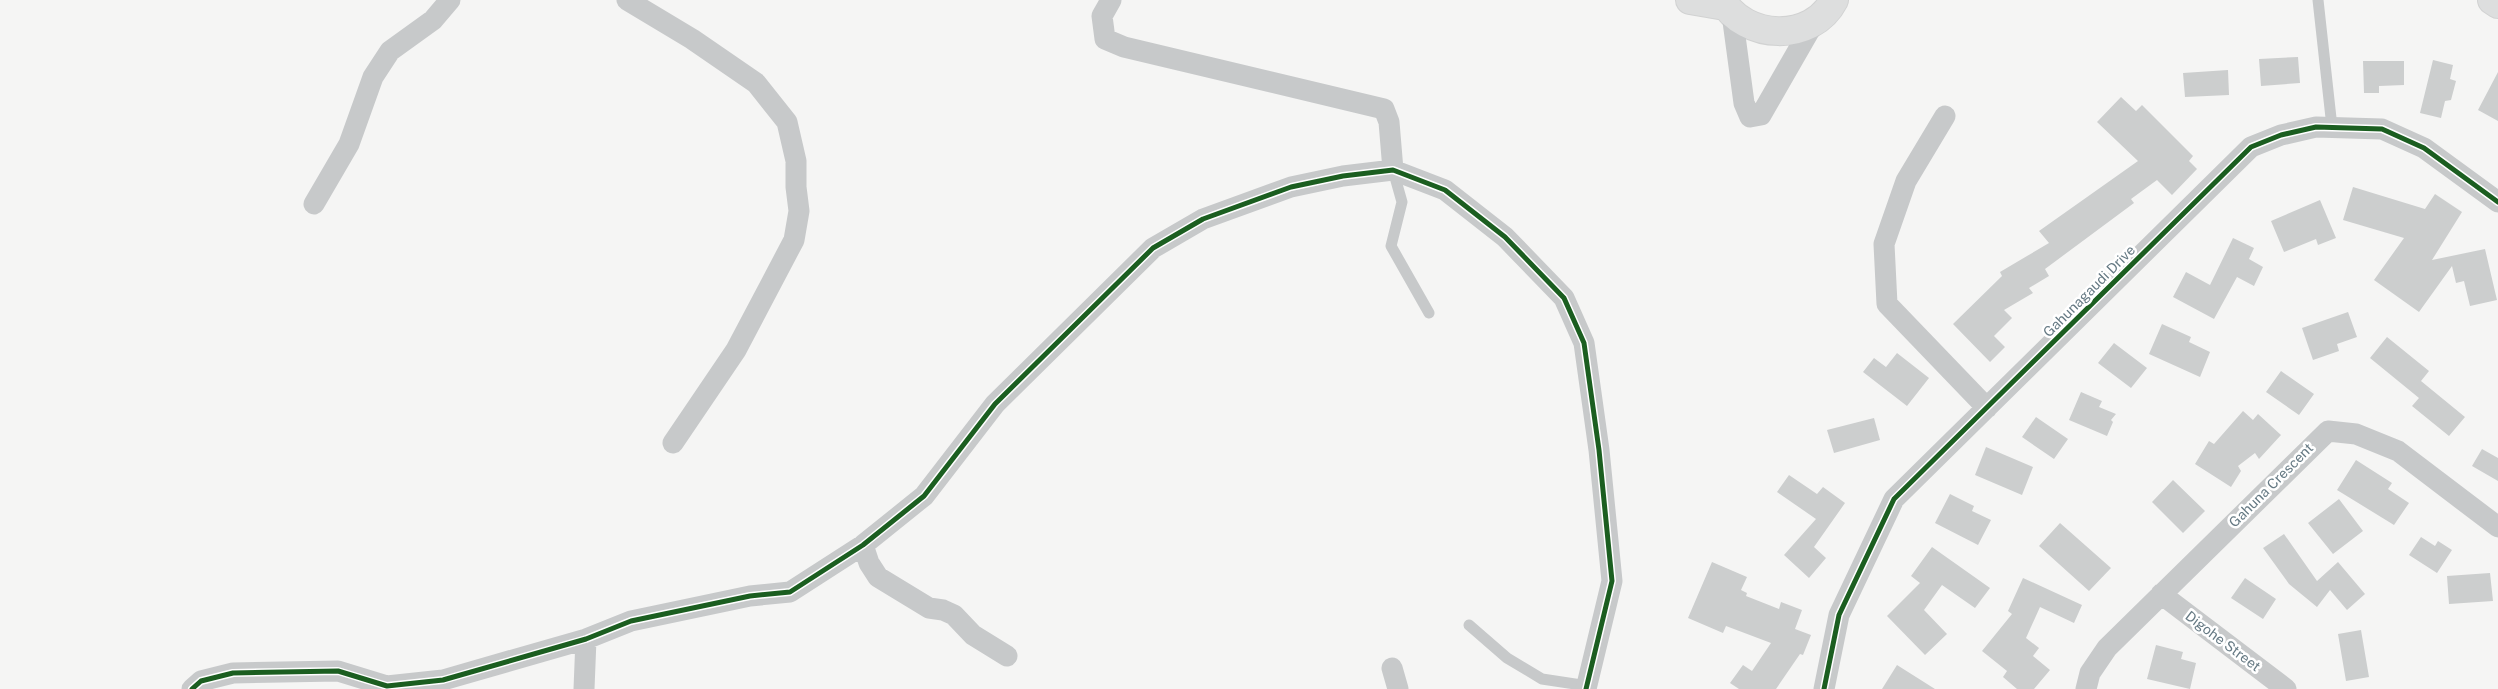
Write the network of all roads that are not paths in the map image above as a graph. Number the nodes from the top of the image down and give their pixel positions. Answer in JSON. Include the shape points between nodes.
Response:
{"nodes":[{"id":1,"x":450,"y":0,"type":"edge"},
{"id":2,"x":627,"y":0,"type":"edge"},
{"id":3,"x":1111,"y":0,"type":"edge"},
{"id":4,"x":1690,"y":0,"type":"edge"},
{"id":5,"x":2318,"y":0,"type":"edge"},
{"id":6,"x":2492,"y":0,"type":"edge"},
{"id":7,"x":2498,"y":4,"type":"edge"},
{"id":8,"x":1727,"y":6,"type":"edge"},
{"id":9,"x":1830,"y":7,"type":"edge"},
{"id":10,"x":1945,"y":116,"type":"dead end"},
{"id":11,"x":2332,"y":128,"type":"junction"},
{"id":12,"x":1393,"y":170,"type":"junction"},
{"id":13,"x":2498,"y":202,"type":"edge"},
{"id":14,"x":314,"y":204,"type":"dead end"},
{"id":15,"x":1429,"y":313,"type":"dead end"},
{"id":16,"x":1987,"y":408,"type":"junction"},
{"id":17,"x":673,"y":442,"type":"dead end"},
{"id":18,"x":2498,"y":527,"type":"edge"},
{"id":19,"x":863,"y":545,"type":"junction"},
{"id":20,"x":2161,"y":594,"type":"junction"},
{"id":21,"x":1469,"y":625,"type":"dead end"},
{"id":22,"x":586,"y":639,"type":"junction"},
{"id":23,"x":1007,"y":656,"type":"dead end"},
{"id":24,"x":1392,"y":668,"type":"dead end"},
{"id":25,"x":439,"y":684,"type":"edge"},
{"id":26,"x":1587,"y":688,"type":"edge"},
{"id":27,"x":192,"y":689,"type":"edge"},
{"id":28,"x":584,"y":689,"type":"edge"},
{"id":29,"x":1398,"y":689,"type":"edge"},
{"id":30,"x":1824,"y":689,"type":"edge"},
{"id":31,"x":2086,"y":689,"type":"edge"},
{"id":32,"x":2286,"y":689,"type":"edge"}],
"edges":[{"from":1,"to":14,"type":"street","via":[[433,20],[390,51],[373,78],[349,144]]},
{"from":2,"to":17,"type":"street","via":[[692,39],[756,84],[787,122],[796,161],[798,211],[794,240],[736,350]]},
{"from":3,"to":12,"type":"street","via":[[1102,16],[1105,39],[1124,47],[1384,109],[1389,122]]},
{"from":4,"to":8,"type":"main road"},
{"from":5,"to":11,"type":"lane"},
{"from":6,"to":7,"type":"main road"},
{"from":8,"to":9,"type":"main road","via":[[1747,24],[1773,31],[1799,28]]},
{"from":8,"to":9,"type":"street","via":[[1744,102],[1750,117],[1761,115]]},
{"from":10,"to":16,"type":"street","via":[[1906,181],[1884,244],[1887,304]]},
{"from":11,"to":13,"type":"street","name":"Gahunagaudi Drive","via":[[2382,129],[2424,148]]},
{"from":11,"to":16,"type":"street","name":"Gahunagaudi Drive","via":[[2316,127],[2281,134],[2251,148]]},
{"from":12,"to":15,"type":"lane","via":[[1402,202],[1391,246]]},
{"from":12,"to":19,"type":"street","via":[[1291,187],[1204,219],[1153,248],[995,404],[924,496]]},
{"from":12,"to":26,"type":"street","via":[[1445,190],[1505,236],[1564,298],[1584,343],[1612,581]]},
{"from":16,"to":30,"type":"street","name":"Gahunagaudi Drive","via":[[1894,500],[1839,615]]},
{"from":18,"to":20,"type":"street","name":"Gahuna Crescent","via":[[2398,451],[2356,434],[2328,431]]},
{"from":19,"to":22,"type":"street","via":[[790,592],[750,596],[631,621]]},
{"from":19,"to":23,"type":"street","via":[[878,577],[929,608],[954,615],[974,635]]},
{"from":20,"to":31,"type":"street","name":"Gahuna Crescent","via":[[2108,648],[2090,673]]},
{"from":20,"to":32,"type":"street","name":"Digohe Street"},
{"from":21,"to":26,"type":"lane","via":[[1507,658],[1542,678]]},
{"from":22,"to":25,"type":"street"},
{"from":22,"to":28,"type":"street"},
{"from":24,"to":29,"type":"street"},
{"from":25,"to":27,"type":"street","via":[[387,686],[338,671],[234,673],[200,681]]}]}
